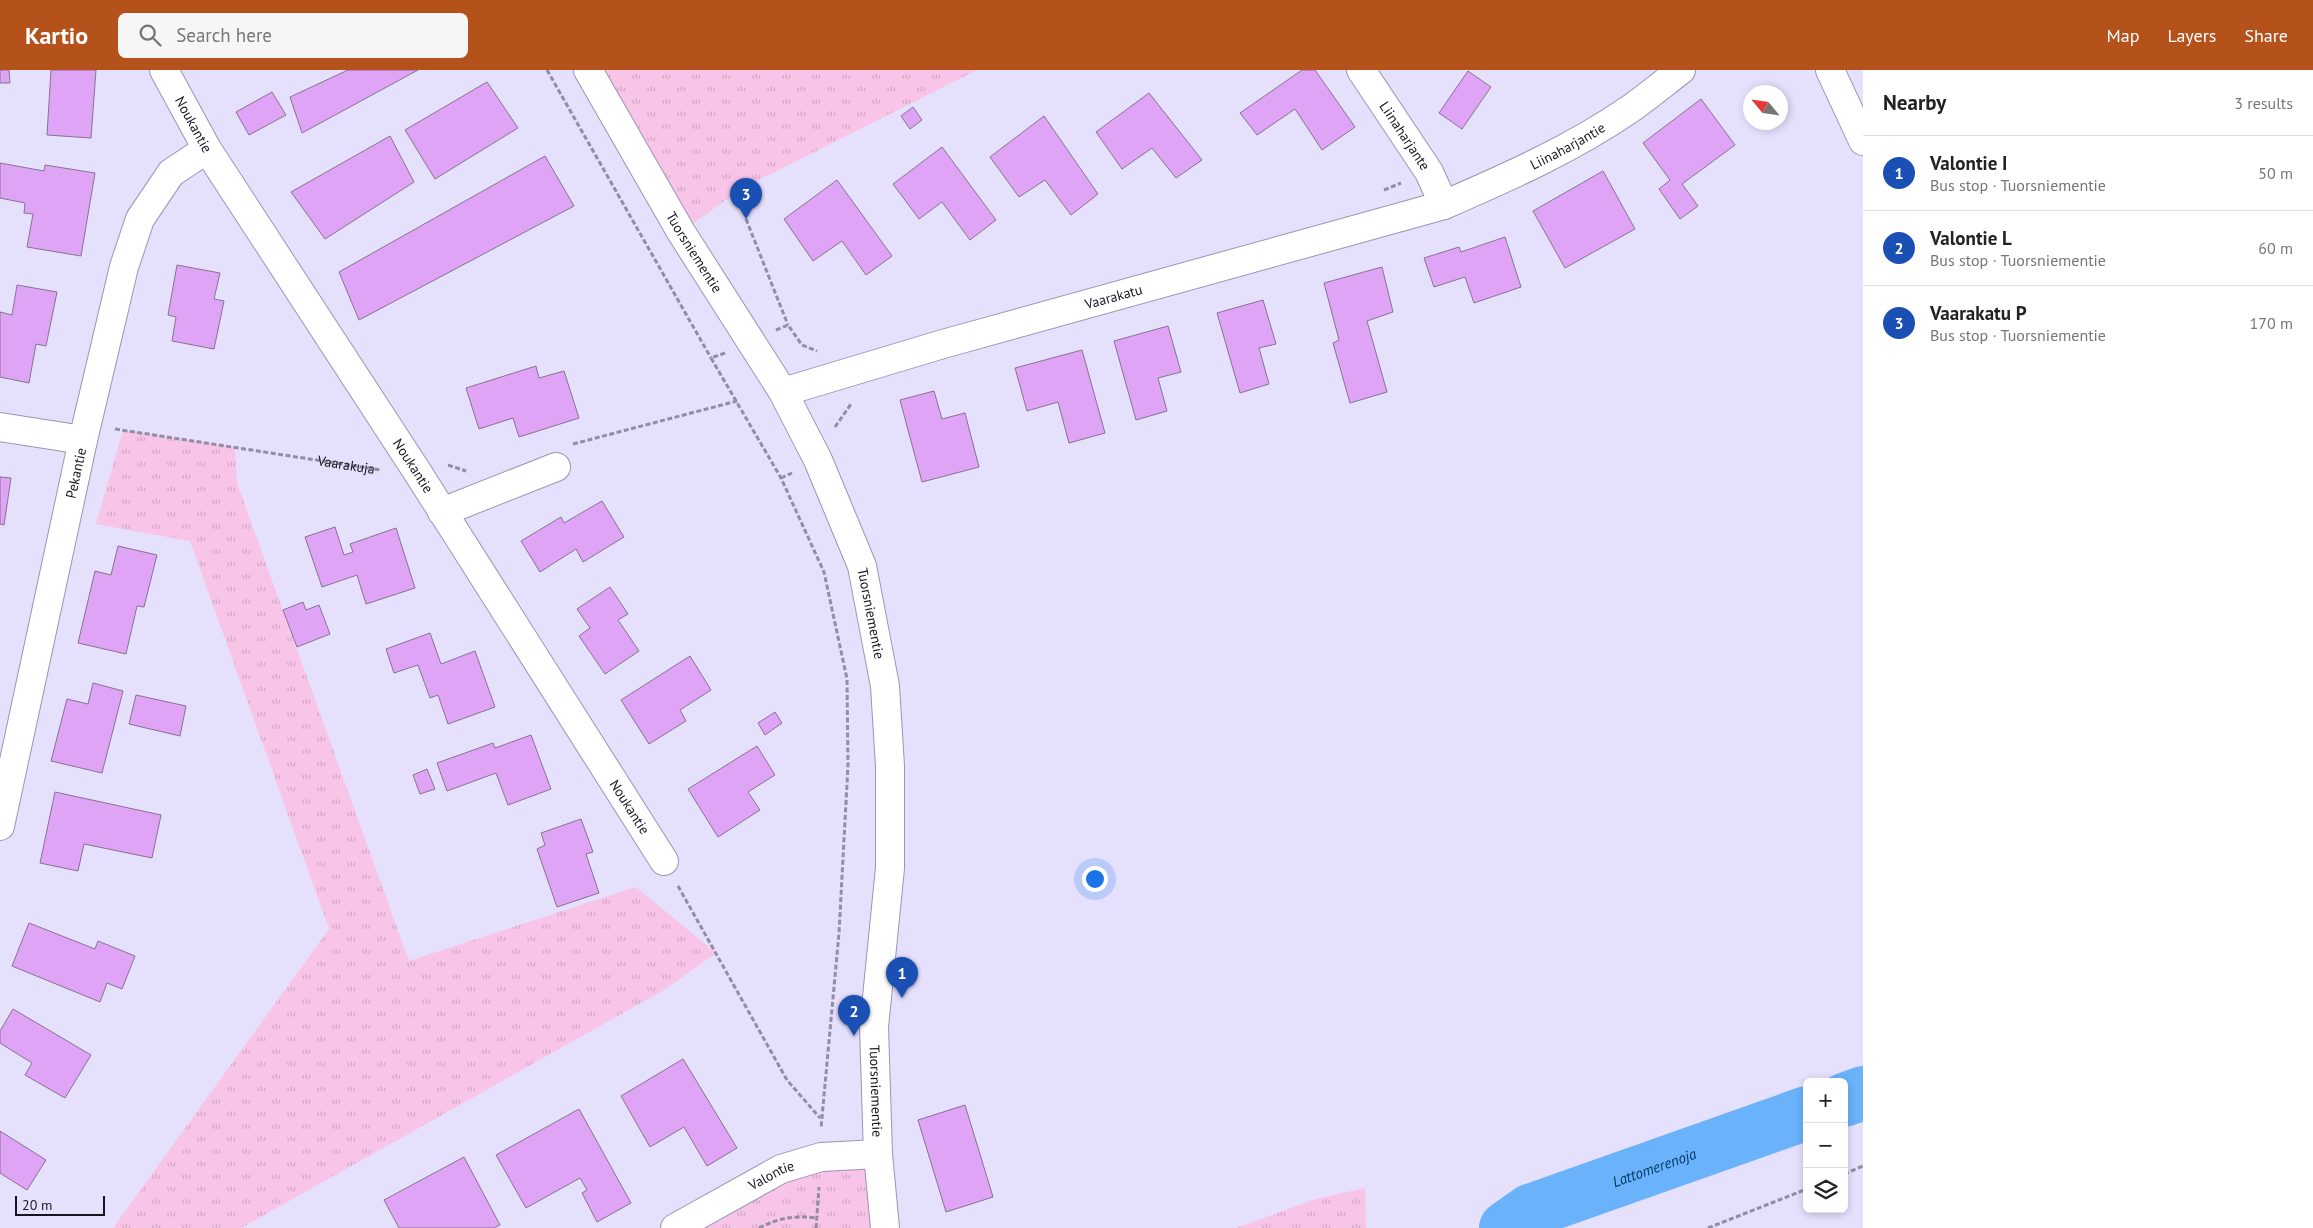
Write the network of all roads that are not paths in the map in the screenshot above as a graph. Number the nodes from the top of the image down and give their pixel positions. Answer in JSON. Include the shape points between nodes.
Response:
{"nodes":[{"id":1,"x":164,"y":70,"type":"edge"},
{"id":2,"x":588,"y":70,"type":"edge"},
{"id":3,"x":1361,"y":70,"type":"edge"},
{"id":4,"x":1682,"y":70,"type":"edge"},
{"id":5,"x":1830,"y":70,"type":"edge"},
{"id":6,"x":1863,"y":141,"type":"edge"},
{"id":7,"x":207,"y":149,"type":"junction"},
{"id":8,"x":1444,"y":205,"type":"junction"},
{"id":9,"x":783,"y":392,"type":"junction"},
{"id":10,"x":0,"y":426,"type":"edge"},
{"id":11,"x":85,"y":432,"type":"junction"},
{"id":12,"x":561,"y":457,"type":"road end"},
{"id":13,"x":442,"y":512,"type":"junction"},
{"id":14,"x":0,"y":826,"type":"edge"},
{"id":15,"x":664,"y":861,"type":"road end"},
{"id":16,"x":878,"y":1154,"type":"junction"},
{"id":17,"x":675,"y":1228,"type":"edge"},
{"id":18,"x":885,"y":1228,"type":"edge"}],
"edges":[{"from":1,"to":7,"type":"street","name":"Noukantie"},
{"from":2,"to":9,"type":"street","name":"Tuorsniementie","via":[[681,232]]},
{"from":3,"to":8,"type":"street","name":"Liinaharjante","via":[[1429,172]]},
{"from":4,"to":8,"type":"street","name":"Liinaharjantie","via":[[1629,110],[1562,150]]},
{"from":5,"to":6,"type":"street"},
{"from":7,"to":11,"type":"street","name":"Pekantie","via":[[171,173],[140,219],[124,267]]},
{"from":7,"to":13,"type":"street","name":"Noukantie"},
{"from":8,"to":9,"type":"street","name":"Vaarakatu","via":[[943,344]]},
{"from":9,"to":16,"type":"street","name":"Tuorsniementie","via":[[818,460],[862,566],[885,686],[890,766],[890,868],[874,1027]]},
{"from":10,"to":11,"type":"street"},
{"from":11,"to":14,"type":"street","name":"Pekantie"},
{"from":12,"to":13,"type":"street"},
{"from":13,"to":15,"type":"street","name":"Noukantie"},
{"from":16,"to":17,"type":"street","name":"Valontie","via":[[821,1157],[781,1169]]},
{"from":16,"to":18,"type":"street","name":"Tuorsniementie"}]}
